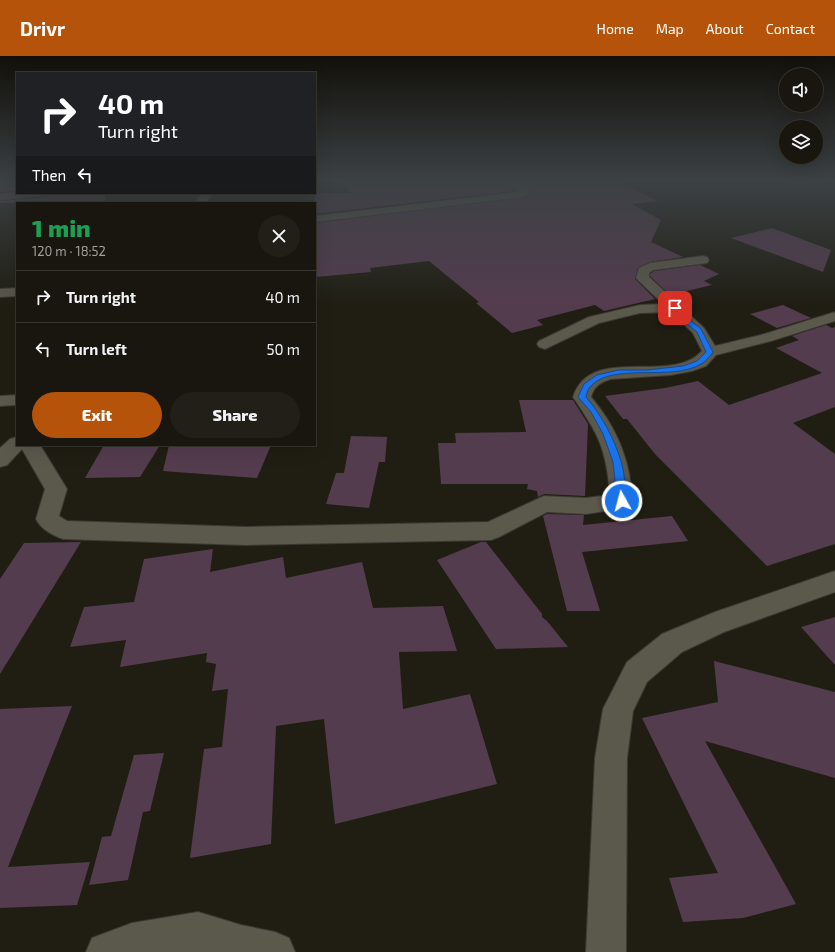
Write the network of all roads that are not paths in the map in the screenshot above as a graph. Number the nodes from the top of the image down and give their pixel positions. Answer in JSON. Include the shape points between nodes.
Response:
{"nodes":[{"id":1,"x":703,"y":260,"type":"dead end"},
{"id":2,"x":16,"y":292,"type":"edge"},
{"id":3,"x":0,"y":293,"type":"edge"},
{"id":4,"x":675,"y":308,"type":"junction"},
{"id":5,"x":835,"y":316,"type":"edge"},
{"id":6,"x":545,"y":344,"type":"dead end"},
{"id":7,"x":710,"y":352,"type":"junction"},
{"id":8,"x":16,"y":400,"type":"edge"},
{"id":9,"x":0,"y":401,"type":"edge"},
{"id":10,"x":16,"y":444,"type":"edge"},
{"id":11,"x":31,"y":446,"type":"edge"},
{"id":12,"x":0,"y":460,"type":"edge"},
{"id":13,"x":835,"y":582,"type":"edge"},
{"id":14,"x":196,"y":942,"type":"edge"},
{"id":15,"x":106,"y":952,"type":"edge"},
{"id":16,"x":275,"y":952,"type":"edge"},
{"id":17,"x":606,"y":952,"type":"edge"}],
"edges":[{"from":1,"to":4,"type":"street","via":[[650,267],[643,271],[642,278]]},
{"from":2,"to":3,"type":"street"},
{"from":4,"to":6,"type":"street","via":[[640,309],[594,320]]},
{"from":4,"to":7,"type":"street","via":[[699,331]]},
{"from":5,"to":7,"type":"street","via":[[766,338]]},
{"from":7,"to":11,"type":"street","via":[[699,363],[684,368],[619,372],[600,376],[587,385],[582,397],[594,411],[607,434],[617,462],[622,501],[586,506],[544,504],[491,530],[246,536],[63,530],[47,519],[56,489]]},
{"from":8,"to":9,"type":"street"},
{"from":10,"to":12,"type":"street"},
{"from":13,"to":17,"type":"street","via":[[715,624],[672,643],[637,672],[618,709],[610,758]]},
{"from":14,"to":15,"type":"street","via":[[132,943]]},
{"from":14,"to":16,"type":"street","via":[[241,945]]}]}
